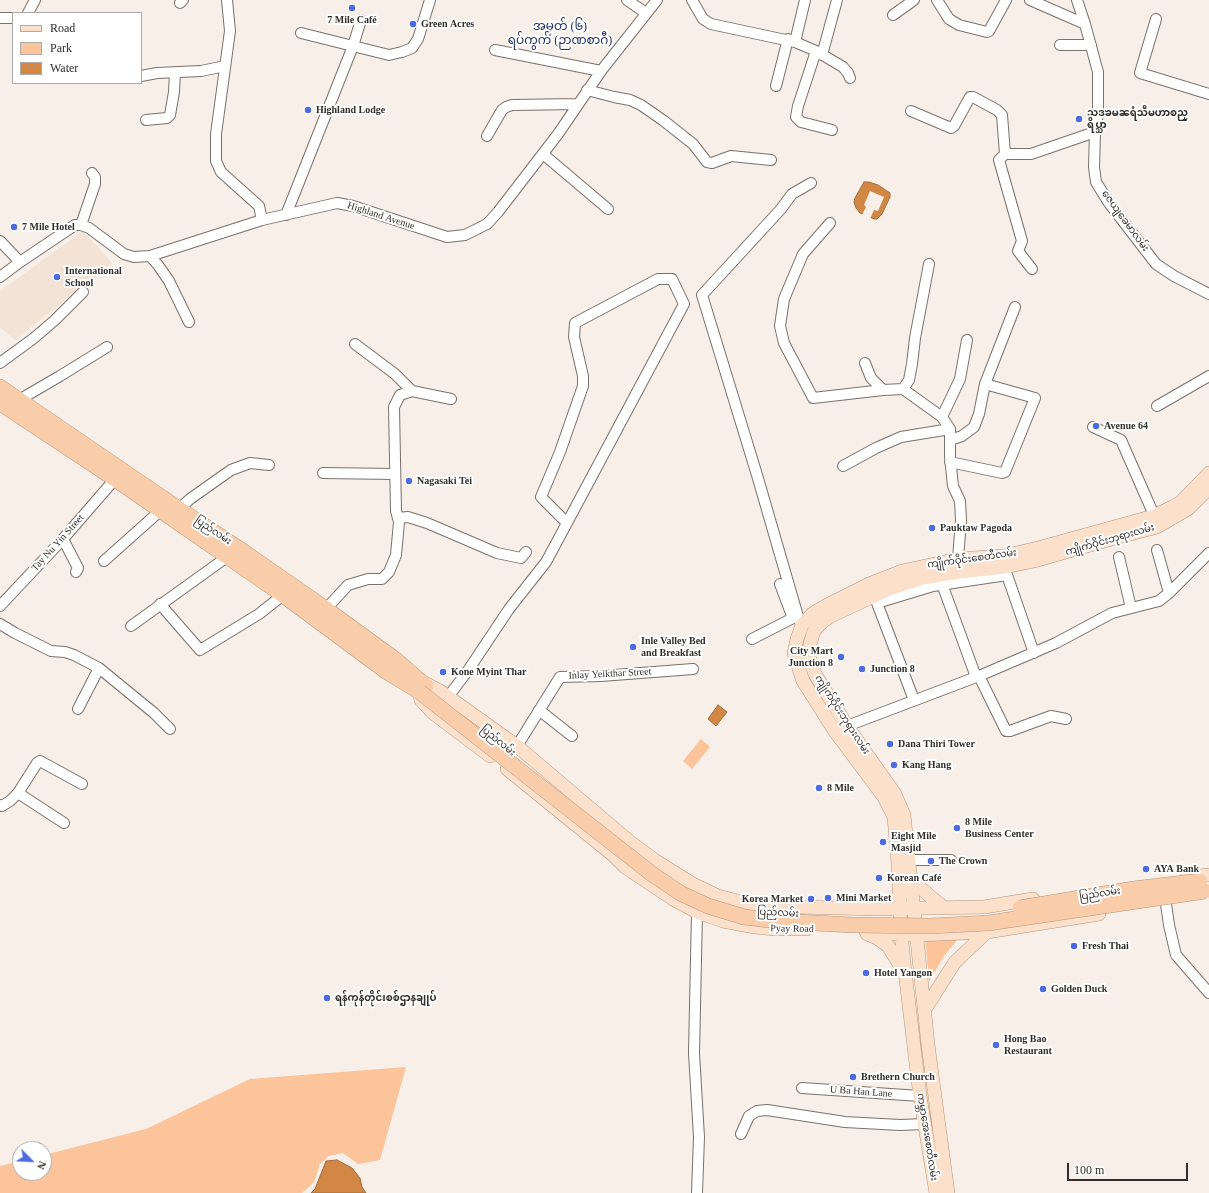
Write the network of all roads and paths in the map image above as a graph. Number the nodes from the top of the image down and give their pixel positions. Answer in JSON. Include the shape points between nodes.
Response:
{"nodes":[{"id":1,"x":35,"y":0,"type":"edge"},
{"id":2,"x":227,"y":0,"type":"edge"},
{"id":3,"x":430,"y":0,"type":"edge"},
{"id":4,"x":627,"y":0,"type":"edge"},
{"id":5,"x":657,"y":0,"type":"edge"},
{"id":6,"x":692,"y":0,"type":"edge"},
{"id":7,"x":805,"y":0,"type":"edge"},
{"id":8,"x":837,"y":0,"type":"edge"},
{"id":9,"x":914,"y":0,"type":"edge"},
{"id":10,"x":937,"y":0,"type":"edge"},
{"id":11,"x":1006,"y":0,"type":"edge"},
{"id":12,"x":1030,"y":0,"type":"edge"},
{"id":13,"x":1077,"y":0,"type":"edge"},
{"id":14,"x":29,"y":12,"type":"edge"},
{"id":15,"x":646,"y":13,"type":"junction"},
{"id":16,"x":893,"y":15,"type":"dead end"},
{"id":17,"x":0,"y":18,"type":"edge"},
{"id":18,"x":12,"y":18,"type":"edge"},
{"id":19,"x":1156,"y":19,"type":"dead end"},
{"id":20,"x":361,"y":20,"type":"dead end"},
{"id":21,"x":1085,"y":24,"type":"junction"},
{"id":22,"x":301,"y":33,"type":"dead end"},
{"id":23,"x":791,"y":40,"type":"junction"},
{"id":24,"x":1060,"y":45,"type":"dead end"},
{"id":25,"x":1091,"y":45,"type":"junction"},
{"id":26,"x":353,"y":46,"type":"junction"},
{"id":27,"x":495,"y":50,"type":"dead end"},
{"id":28,"x":819,"y":53,"type":"junction"},
{"id":29,"x":225,"y":66,"type":"junction"},
{"id":30,"x":601,"y":70,"type":"junction"},
{"id":31,"x":174,"y":73,"type":"junction"},
{"id":32,"x":142,"y":76,"type":"edge"},
{"id":33,"x":850,"y":78,"type":"dead end"},
{"id":34,"x":776,"y":86,"type":"dead end"},
{"id":35,"x":587,"y":90,"type":"junction"},
{"id":36,"x":1209,"y":94,"type":"edge"},
{"id":37,"x":577,"y":104,"type":"junction"},
{"id":38,"x":911,"y":112,"type":"dead end"},
{"id":39,"x":146,"y":120,"type":"dead end"},
{"id":40,"x":832,"y":130,"type":"dead end"},
{"id":41,"x":1095,"y":132,"type":"junction"},
{"id":42,"x":487,"y":136,"type":"dead end"},
{"id":43,"x":543,"y":154,"type":"junction"},
{"id":44,"x":1005,"y":154,"type":"junction"},
{"id":45,"x":771,"y":160,"type":"dead end"},
{"id":46,"x":92,"y":174,"type":"dead end"},
{"id":47,"x":811,"y":183,"type":"dead end"},
{"id":48,"x":608,"y":209,"type":"dead end"},
{"id":49,"x":286,"y":215,"type":"junction"},
{"id":50,"x":262,"y":220,"type":"junction"},
{"id":51,"x":830,"y":223,"type":"dead end"},
{"id":52,"x":81,"y":226,"type":"junction"},
{"id":53,"x":0,"y":241,"type":"edge"},
{"id":54,"x":150,"y":256,"type":"junction"},
{"id":55,"x":20,"y":262,"type":"junction"},
{"id":56,"x":929,"y":264,"type":"dead end"},
{"id":57,"x":1032,"y":268,"type":"dead end"},
{"id":58,"x":0,"y":277,"type":"edge"},
{"id":59,"x":83,"y":292,"type":"dead end"},
{"id":60,"x":1209,"y":294,"type":"edge"},
{"id":61,"x":1015,"y":307,"type":"dead end"},
{"id":62,"x":189,"y":322,"type":"dead end"},
{"id":63,"x":967,"y":340,"type":"dead end"},
{"id":64,"x":355,"y":344,"type":"dead end"},
{"id":65,"x":107,"y":347,"type":"dead end"},
{"id":66,"x":0,"y":363,"type":"edge"},
{"id":67,"x":865,"y":363,"type":"dead end"},
{"id":68,"x":1209,"y":376,"type":"edge"},
{"id":69,"x":986,"y":384,"type":"junction"},
{"id":70,"x":0,"y":388,"type":"edge"},
{"id":71,"x":903,"y":389,"type":"junction"},
{"id":72,"x":883,"y":390,"type":"junction"},
{"id":73,"x":412,"y":391,"type":"junction"},
{"id":74,"x":451,"y":399,"type":"dead end"},
{"id":75,"x":19,"y":400,"type":"junction"},
{"id":76,"x":1,"y":406,"type":"edge"},
{"id":77,"x":1157,"y":406,"type":"dead end"},
{"id":78,"x":942,"y":417,"type":"junction"},
{"id":79,"x":1093,"y":427,"type":"dead end"},
{"id":80,"x":950,"y":429,"type":"junction"},
{"id":81,"x":950,"y":440,"type":"junction"},
{"id":82,"x":950,"y":462,"type":"junction"},
{"id":83,"x":269,"y":465,"type":"dead end"},
{"id":84,"x":843,"y":466,"type":"dead end"},
{"id":85,"x":323,"y":473,"type":"dead end"},
{"id":86,"x":1209,"y":473,"type":"edge"},
{"id":87,"x":395,"y":474,"type":"junction"},
{"id":88,"x":115,"y":479,"type":"junction"},
{"id":89,"x":1209,"y":488,"type":"edge"},
{"id":90,"x":179,"y":509,"type":"junction"},
{"id":91,"x":160,"y":511,"type":"junction"},
{"id":92,"x":398,"y":518,"type":"junction"},
{"id":93,"x":1157,"y":521,"type":"junction"},
{"id":94,"x":567,"y":523,"type":"junction"},
{"id":95,"x":63,"y":539,"type":"junction"},
{"id":96,"x":1157,"y":550,"type":"dead end"},
{"id":97,"x":526,"y":552,"type":"dead end"},
{"id":98,"x":1209,"y":553,"type":"edge"},
{"id":99,"x":227,"y":556,"type":"junction"},
{"id":100,"x":1119,"y":557,"type":"dead end"},
{"id":101,"x":104,"y":561,"type":"dead end"},
{"id":102,"x":959,"y":565,"type":"junction"},
{"id":103,"x":76,"y":572,"type":"dead end"},
{"id":104,"x":780,"y":584,"type":"dead end"},
{"id":105,"x":942,"y":584,"type":"junction"},
{"id":106,"x":1169,"y":593,"type":"junction"},
{"id":107,"x":283,"y":595,"type":"junction"},
{"id":108,"x":160,"y":604,"type":"junction"},
{"id":109,"x":0,"y":606,"type":"edge"},
{"id":110,"x":1131,"y":608,"type":"junction"},
{"id":111,"x":326,"y":609,"type":"junction"},
{"id":112,"x":798,"y":621,"type":"junction"},
{"id":113,"x":0,"y":624,"type":"edge"},
{"id":114,"x":131,"y":626,"type":"dead end"},
{"id":115,"x":814,"y":631,"type":"junction"},
{"id":116,"x":752,"y":639,"type":"dead end"},
{"id":117,"x":1034,"y":653,"type":"junction"},
{"id":118,"x":99,"y":668,"type":"junction"},
{"id":119,"x":693,"y":669,"type":"dead end"},
{"id":120,"x":977,"y":677,"type":"junction"},
{"id":121,"x":421,"y":688,"type":"junction"},
{"id":122,"x":448,"y":697,"type":"junction"},
{"id":123,"x":914,"y":700,"type":"junction"},
{"id":124,"x":78,"y":709,"type":"dead end"},
{"id":125,"x":539,"y":710,"type":"junction"},
{"id":126,"x":1066,"y":719,"type":"dead end"},
{"id":127,"x":847,"y":726,"type":"junction"},
{"id":128,"x":170,"y":729,"type":"dead end"},
{"id":129,"x":572,"y":736,"type":"dead end"},
{"id":130,"x":517,"y":746,"type":"junction"},
{"id":131,"x":82,"y":784,"type":"dead end"},
{"id":132,"x":18,"y":794,"type":"junction"},
{"id":133,"x":0,"y":805,"type":"edge"},
{"id":134,"x":64,"y":823,"type":"dead end"},
{"id":135,"x":908,"y":860,"type":"junction"},
{"id":136,"x":951,"y":860,"type":"dead end"},
{"id":137,"x":909,"y":875,"type":"junction"},
{"id":138,"x":898,"y":883,"type":"junction"},
{"id":139,"x":1208,"y":885,"type":"edge"},
{"id":140,"x":718,"y":896,"type":"junction"},
{"id":141,"x":1166,"y":904,"type":"junction"},
{"id":142,"x":984,"y":907,"type":"junction"},
{"id":143,"x":900,"y":908,"type":"junction"},
{"id":144,"x":914,"y":908,"type":"junction"},
{"id":145,"x":944,"y":908,"type":"junction"},
{"id":146,"x":876,"y":909,"type":"junction"},
{"id":147,"x":697,"y":912,"type":"junction"},
{"id":148,"x":723,"y":921,"type":"joint"},
{"id":149,"x":862,"y":932,"type":"junction"},
{"id":150,"x":986,"y":932,"type":"junction"},
{"id":151,"x":901,"y":934,"type":"junction"},
{"id":152,"x":916,"y":934,"type":"junction"},
{"id":153,"x":905,"y":972,"type":"junction"},
{"id":154,"x":1209,"y":993,"type":"edge"},
{"id":155,"x":925,"y":1009,"type":"junction"},
{"id":156,"x":802,"y":1088,"type":"dead end"},
{"id":157,"x":920,"y":1096,"type":"junction"},
{"id":158,"x":925,"y":1124,"type":"junction"},
{"id":159,"x":741,"y":1134,"type":"dead end"},
{"id":160,"x":941,"y":1191,"type":"edge"},
{"id":161,"x":696,"y":1193,"type":"edge"}],
"edges":[{"from":1,"to":14,"type":"street"},
{"from":2,"to":29,"type":"street","via":[[230,31]]},
{"from":3,"to":26,"type":"street","via":[[418,39],[412,48],[389,54]]},
{"from":4,"to":15,"type":"street"},
{"from":5,"to":15,"type":"street","name":"Highland Avenue"},
{"from":6,"to":23,"type":"street","via":[[704,19],[711,24]]},
{"from":7,"to":23,"type":"street"},
{"from":8,"to":28,"type":"street"},
{"from":9,"to":16,"type":"street"},
{"from":10,"to":11,"type":"street","via":[[949,18],[959,25],[989,32]]},
{"from":12,"to":21,"type":"street"},
{"from":13,"to":21,"type":"street","name":"ဇေယျခေမာလမ်း"},
{"from":15,"to":30,"type":"street","name":"Highland Avenue"},
{"from":17,"to":18,"type":"street"},
{"from":19,"to":36,"type":"street","via":[[1140,73]]},
{"from":20,"to":26,"type":"street"},
{"from":21,"to":25,"type":"street","name":"ဇေယျခေမာလမ်း"},
{"from":22,"to":26,"type":"street"},
{"from":23,"to":28,"type":"street"},
{"from":23,"to":34,"type":"street"},
{"from":24,"to":25,"type":"street"},
{"from":25,"to":41,"type":"street","name":"ဇေယျခေမာလမ်း","via":[[1098,72],[1098,113]]},
{"from":26,"to":49,"type":"street"},
{"from":27,"to":30,"type":"street"},
{"from":28,"to":33,"type":"street","via":[[843,67]]},
{"from":28,"to":40,"type":"street","via":[[796,117],[800,122]]},
{"from":29,"to":31,"type":"street"},
{"from":29,"to":50,"type":"street","via":[[216,134],[216,161],[221,172],[259,206]]},
{"from":30,"to":35,"type":"street","name":"Highland Avenue"},
{"from":31,"to":32,"type":"street"},
{"from":31,"to":39,"type":"street","via":[[170,115],[167,118]]},
{"from":35,"to":37,"type":"street","name":"Highland Avenue"},
{"from":35,"to":45,"type":"street","via":[[641,105],[693,144],[707,162],[712,163],[731,156]]},
{"from":37,"to":42,"type":"street","via":[[506,107]]},
{"from":37,"to":43,"type":"street","name":"Highland Avenue"},
{"from":38,"to":44,"type":"street","via":[[951,128],[970,97],[973,97],[1002,115]]},
{"from":41,"to":44,"type":"street","via":[[1031,154]]},
{"from":41,"to":60,"type":"street","name":"ဇေယျခေမာလမ်း","via":[[1096,182],[1109,203],[1156,264]]},
{"from":43,"to":48,"type":"street"},
{"from":43,"to":49,"type":"street","name":"Highland Avenue","via":[[498,212],[486,224],[465,235],[447,237],[337,203]]},
{"from":44,"to":57,"type":"street","via":[[999,160],[1022,241],[1018,251]]},
{"from":46,"to":52,"type":"street","via":[[95,177],[95,184]]},
{"from":47,"to":112,"type":"street","via":[[792,194],[702,295]]},
{"from":49,"to":50,"type":"street","name":"Highland Avenue"},
{"from":50,"to":54,"type":"street","name":"Highland Avenue"},
{"from":51,"to":72,"type":"street","via":[[804,254],[784,299],[780,326],[784,343],[813,398]]},
{"from":52,"to":54,"type":"street","name":"Highland Avenue","via":[[89,228],[124,254],[134,257]]},
{"from":52,"to":55,"type":"street","via":[[75,225]]},
{"from":53,"to":55,"type":"street"},
{"from":54,"to":62,"type":"street","via":[[158,264]]},
{"from":55,"to":58,"type":"street"},
{"from":56,"to":71,"type":"street","via":[[909,380]]},
{"from":59,"to":66,"type":"street","via":[[34,338]]},
{"from":61,"to":69,"type":"street"},
{"from":63,"to":78,"type":"street","via":[[960,379]]},
{"from":64,"to":73,"type":"street","via":[[395,374]]},
{"from":65,"to":75,"type":"street"},
{"from":67,"to":72,"type":"street","via":[[871,378]]},
{"from":68,"to":77,"type":"street"},
{"from":69,"to":81,"type":"street","via":[[980,414],[974,427],[962,436]]},
{"from":69,"to":82,"type":"street","via":[[1035,398],[1005,472]]},
{"from":70,"to":75,"type":"highway","name":"ပြည်လမ်း"},
{"from":71,"to":72,"type":"street"},
{"from":71,"to":78,"type":"street"},
{"from":73,"to":74,"type":"street"},
{"from":73,"to":87,"type":"street","via":[[400,395],[394,408]]},
{"from":75,"to":90,"type":"highway","name":"ပြည်လမ်း"},
{"from":76,"to":88,"type":"highway","name":"ပြည်လမ်း"},
{"from":78,"to":80,"type":"street"},
{"from":79,"to":93,"type":"street","via":[[1121,440]]},
{"from":80,"to":81,"type":"street"},
{"from":80,"to":84,"type":"street","via":[[901,437]]},
{"from":81,"to":82,"type":"street"},
{"from":82,"to":102,"type":"street","via":[[962,520]]},
{"from":83,"to":90,"type":"street","via":[[250,463],[232,470]]},
{"from":85,"to":87,"type":"street"},
{"from":86,"to":93,"type":"main road","via":[[1181,502]]},
{"from":87,"to":92,"type":"street"},
{"from":88,"to":91,"type":"highway","name":"ပြည်လမ်း"},
{"from":88,"to":95,"type":"street","name":"Tay Nu Yin Street"},
{"from":89,"to":93,"type":"main road","name":"ကျိုက်ဝိုင်းဘုရားလမ်း","via":[[1188,509]]},
{"from":90,"to":111,"type":"highway","name":"ပြည်လမ်း"},
{"from":91,"to":99,"type":"highway","name":"ပြည်လမ်း"},
{"from":91,"to":101,"type":"street"},
{"from":92,"to":97,"type":"street","via":[[408,517],[427,523],[497,553],[520,558]]},
{"from":92,"to":111,"type":"street","via":[[396,555],[390,572],[382,579],[368,579],[348,585]]},
{"from":93,"to":102,"type":"main road","name":"ကျိုက်ဝိုင်းဘုရားလမ်း","via":[[1062,547],[1034,561],[1005,567]]},
{"from":94,"to":94,"type":"street","via":[[541,497],[583,386],[574,337],[575,323],[658,279],[672,279],[684,304]]},
{"from":94,"to":122,"type":"street","via":[[546,562],[509,609]]},
{"from":95,"to":103,"type":"street","via":[[78,568]]},
{"from":95,"to":109,"type":"street","name":"Tay Nu Yin Street"},
{"from":96,"to":106,"type":"street"},
{"from":98,"to":106,"type":"street"},
{"from":99,"to":107,"type":"highway","name":"ပြည်လမ်း"},
{"from":99,"to":108,"type":"street"},
{"from":100,"to":110,"type":"street"},
{"from":102,"to":112,"type":"main road","name":"ကျိုက်ဝိုင်းစေတီလမ်း","via":[[902,571],[827,604]]},
{"from":102,"to":115,"type":"main road","name":"ကျိုက်ဝိုင်းဘုရားလမ်း","via":[[889,589],[831,616]]},
{"from":104,"to":112,"type":"street"},
{"from":105,"to":117,"type":"street","via":[[1007,575]]},
{"from":105,"to":120,"type":"street"},
{"from":105,"to":123,"type":"street","via":[[877,603]]},
{"from":106,"to":110,"type":"street","via":[[1159,601]]},
{"from":107,"to":108,"type":"street","via":[[259,614],[200,650]]},
{"from":107,"to":121,"type":"highway","name":"ပြည်လမ်း","via":[[387,672]]},
{"from":108,"to":114,"type":"street"},
{"from":110,"to":117,"type":"street","via":[[1112,613],[1056,644]]},
{"from":111,"to":121,"type":"highway","name":"ပြည်လမ်း","via":[[396,660]]},
{"from":112,"to":115,"type":"street"},
{"from":112,"to":116,"type":"street"},
{"from":112,"to":138,"type":"main road","name":"ကျိုက်ဝိုင်းစေတီလမ်း","via":[[794,653],[803,681],[834,730],[884,797],[894,817]]},
{"from":113,"to":118,"type":"street","via":[[51,651],[74,655]]},
{"from":115,"to":127,"type":"main road","name":"ကျိုက်ဝိုင်းဘုရားလမ်း","via":[[809,650],[812,667]]},
{"from":117,"to":120,"type":"street"},
{"from":118,"to":124,"type":"street"},
{"from":118,"to":128,"type":"street"},
{"from":119,"to":125,"type":"street","name":"Inlay Yeikthar Street","via":[[560,677]]},
{"from":120,"to":123,"type":"street"},
{"from":120,"to":126,"type":"street","via":[[1006,730],[1010,731],[1051,716]]},
{"from":121,"to":122,"type":"main road","name":"ပြည်လမ်း","via":[[437,689]]},
{"from":121,"to":139,"type":"highway","name":"ပြည်လမ်း","bridge":true,"via":[[484,730],[682,888],[710,901],[745,911],[929,918],[986,915],[1126,890]]},
{"from":121,"to":147,"type":"main road","name":"ပြည်လမ်း","via":[[421,700],[433,712],[625,867]]},
{"from":122,"to":130,"type":"main road","name":"ပြည်လမ်း"},
{"from":123,"to":127,"type":"street"},
{"from":125,"to":129,"type":"street"},
{"from":125,"to":130,"type":"street","name":"Inlay Yeikthar Street"},
{"from":127,"to":135,"type":"main road","name":"ကျိုက်ဝိုင်းဘုရားလမ်း","via":[[895,794],[904,815]]},
{"from":130,"to":140,"type":"main road","name":"ပြည်လမ်း","via":[[629,841],[691,883]]},
{"from":131,"to":132,"type":"street","via":[[40,761]]},
{"from":132,"to":133,"type":"street"},
{"from":132,"to":134,"type":"street"},
{"from":135,"to":136,"type":"street"},
{"from":135,"to":137,"type":"main road"},
{"from":137,"to":144,"type":"main road","name":"ကမ္ဘာအေးစေတီလမ်း"},
{"from":137,"to":145,"type":"main road"},
{"from":138,"to":143,"type":"main road","name":"ကျိုက်ဝိုင်းစေတီလမ်း"},
{"from":138,"to":146,"type":"main road","via":[[886,902]]},
{"from":139,"to":141,"type":"main road","name":"ပြည်လမ်း"},
{"from":139,"to":142,"type":"main road","name":"ပြည်လမ်း","via":[[1202,875]]},
{"from":140,"to":146,"type":"main road","name":"ပြည်လမ်း","via":[[760,906]]},
{"from":140,"to":147,"type":"main road"},
{"from":141,"to":150,"type":"main road","name":"ပြည်လမ်း"},
{"from":141,"to":154,"type":"street","via":[[1176,955]]},
{"from":142,"to":145,"type":"main road"},
{"from":142,"to":150,"type":"street"},
{"from":143,"to":144,"type":"main road","name":"ပြည်လမ်း"},
{"from":143,"to":146,"type":"main road","name":"ပြည်လမ်း"},
{"from":143,"to":151,"type":"main road","name":"ကျိုက်ဝိုင်းစေတီလမ်း"},
{"from":144,"to":145,"type":"main road"},
{"from":144,"to":152,"type":"main road","name":"ကမ္ဘာအေးစေတီလမ်း"},
{"from":147,"to":148,"type":"main road","name":"ပြည်လမ်း"},
{"from":147,"to":161,"type":"street","via":[[694,1053],[699,1137]]},
{"from":148,"to":149,"type":"main road","name":"Pyay Road","via":[[775,930]]},
{"from":149,"to":151,"type":"main road","name":"ပြည်လမ်း"},
{"from":149,"to":153,"type":"main road","via":[[888,946]]},
{"from":150,"to":152,"type":"main road","name":"ပြည်လမ်း"},
{"from":150,"to":155,"type":"main road","via":[[955,962]]},
{"from":151,"to":152,"type":"main road","name":"ပြည်လမ်း"},
{"from":151,"to":153,"type":"main road","name":"ကမ္ဘာအေးစေတီလမ်း"},
{"from":152,"to":155,"type":"main road","name":"ကမ္ဘာအေးစေတီလမ်း"},
{"from":153,"to":157,"type":"main road","name":"ကမ္ဘာအေးစေတီလမ်း"},
{"from":155,"to":160,"type":"main road","name":"ကမ္ဘာအေးစေတီလမ်း"},
{"from":156,"to":157,"type":"street","name":"U Ba Han Lane"},
{"from":157,"to":158,"type":"main road","name":"ကမ္ဘာအေးစေတီလမ်း"},
{"from":158,"to":159,"type":"street","via":[[845,1122],[767,1110],[757,1111],[749,1116]]},
{"from":158,"to":160,"type":"main road","name":"ကမ္ဘာအေးစေတီလမ်း"}]}
